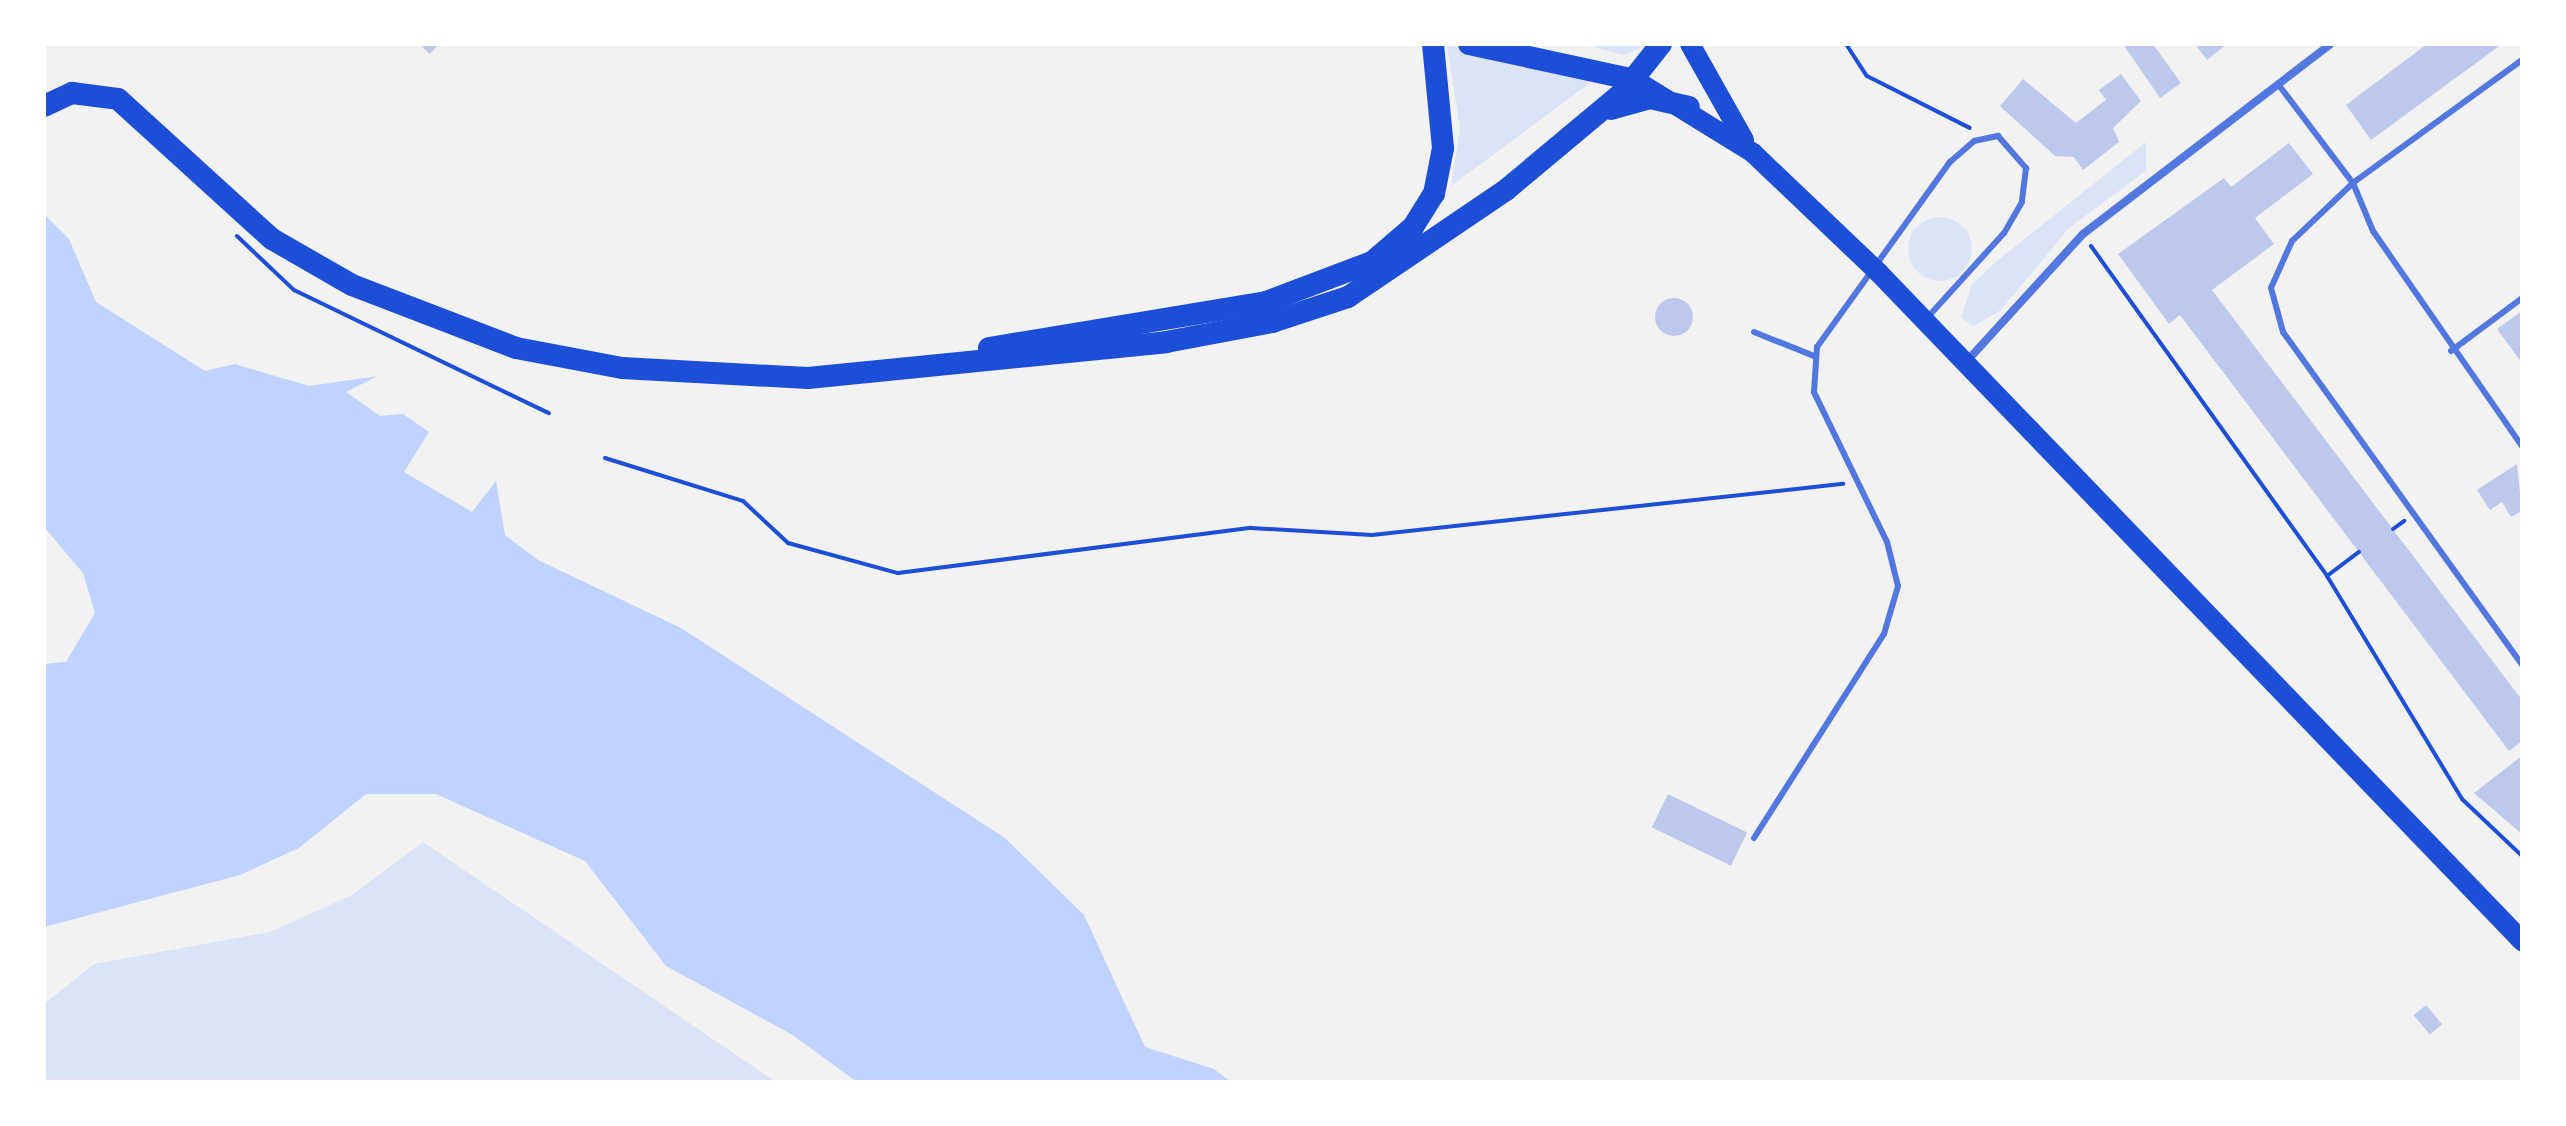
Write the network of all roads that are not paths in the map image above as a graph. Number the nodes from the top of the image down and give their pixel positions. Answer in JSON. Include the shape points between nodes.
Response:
{"nodes":[{"id":1,"x":1433,"y":44,"type":"edge"},
{"id":2,"x":1469,"y":44,"type":"edge"},
{"id":3,"x":1661,"y":44,"type":"edge"},
{"id":4,"x":1690,"y":44,"type":"edge"},
{"id":5,"x":2331,"y":44,"type":"edge"},
{"id":6,"x":1495,"y":48,"type":"edge"},
{"id":7,"x":2522,"y":60,"type":"edge"},
{"id":8,"x":1635,"y":80,"type":"junction"},
{"id":9,"x":2278,"y":84,"type":"junction"},
{"id":10,"x":44,"y":106,"type":"edge"},
{"id":11,"x":1689,"y":107,"type":"junction"},
{"id":12,"x":1580,"y":130,"type":"junction"},
{"id":13,"x":1753,"y":153,"type":"junction"},
{"id":14,"x":2353,"y":183,"type":"junction"},
{"id":15,"x":1878,"y":272,"type":"junction"},
{"id":16,"x":2522,"y":298,"type":"edge"},
{"id":17,"x":1924,"y":321,"type":"junction"},
{"id":18,"x":1754,"y":332,"type":"dead end"},
{"id":19,"x":2451,"y":351,"type":"junction"},
{"id":20,"x":1814,"y":356,"type":"junction"},
{"id":21,"x":1966,"y":362,"type":"junction"},
{"id":22,"x":622,"y":368,"type":"junction"},
{"id":23,"x":2522,"y":446,"type":"edge"},
{"id":24,"x":2522,"y":665,"type":"edge"},
{"id":25,"x":1754,"y":838,"type":"dead end"},
{"id":26,"x":2522,"y":941,"type":"edge"}],
"edges":[{"from":1,"to":22,"type":"highway","via":[[1443,148],[1434,194],[1404,236],[1352,273],[1266,302],[914,358],[761,372]]},
{"from":2,"to":6,"type":"highway"},
{"from":3,"to":8,"type":"highway"},
{"from":4,"to":13,"type":"main road"},
{"from":5,"to":9,"type":"street"},
{"from":6,"to":8,"type":"highway"},
{"from":7,"to":14,"type":"lane"},
{"from":8,"to":11,"type":"main road"},
{"from":8,"to":12,"type":"highway"},
{"from":9,"to":14,"type":"lane"},
{"from":9,"to":21,"type":"street","via":[[2083,234]]},
{"from":10,"to":22,"type":"highway","via":[[81,92],[127,104],[247,219],[352,285],[516,348]]},
{"from":11,"to":12,"type":"highway","via":[[1634,100]]},
{"from":11,"to":13,"type":"main road"},
{"from":12,"to":22,"type":"highway","via":[[1392,273],[1272,322],[1166,342],[808,378]]},
{"from":13,"to":15,"type":"main road"},
{"from":14,"to":19,"type":"lane","via":[[2373,231]]},
{"from":14,"to":24,"type":"lane","via":[[2282,255],[2271,288],[2275,317]]},
{"from":15,"to":17,"type":"main road"},
{"from":15,"to":17,"type":"lane","via":[[1950,162],[1987,135],[2012,146],[2028,183],[2004,233]]},
{"from":15,"to":20,"type":"lane","via":[[1827,328]]},
{"from":16,"to":19,"type":"lane"},
{"from":17,"to":21,"type":"main road"},
{"from":18,"to":20,"type":"lane"},
{"from":19,"to":23,"type":"lane"},
{"from":20,"to":25,"type":"lane","via":[[1814,392],[1896,565],[1895,610]]},
{"from":21,"to":26,"type":"main road"}]}
